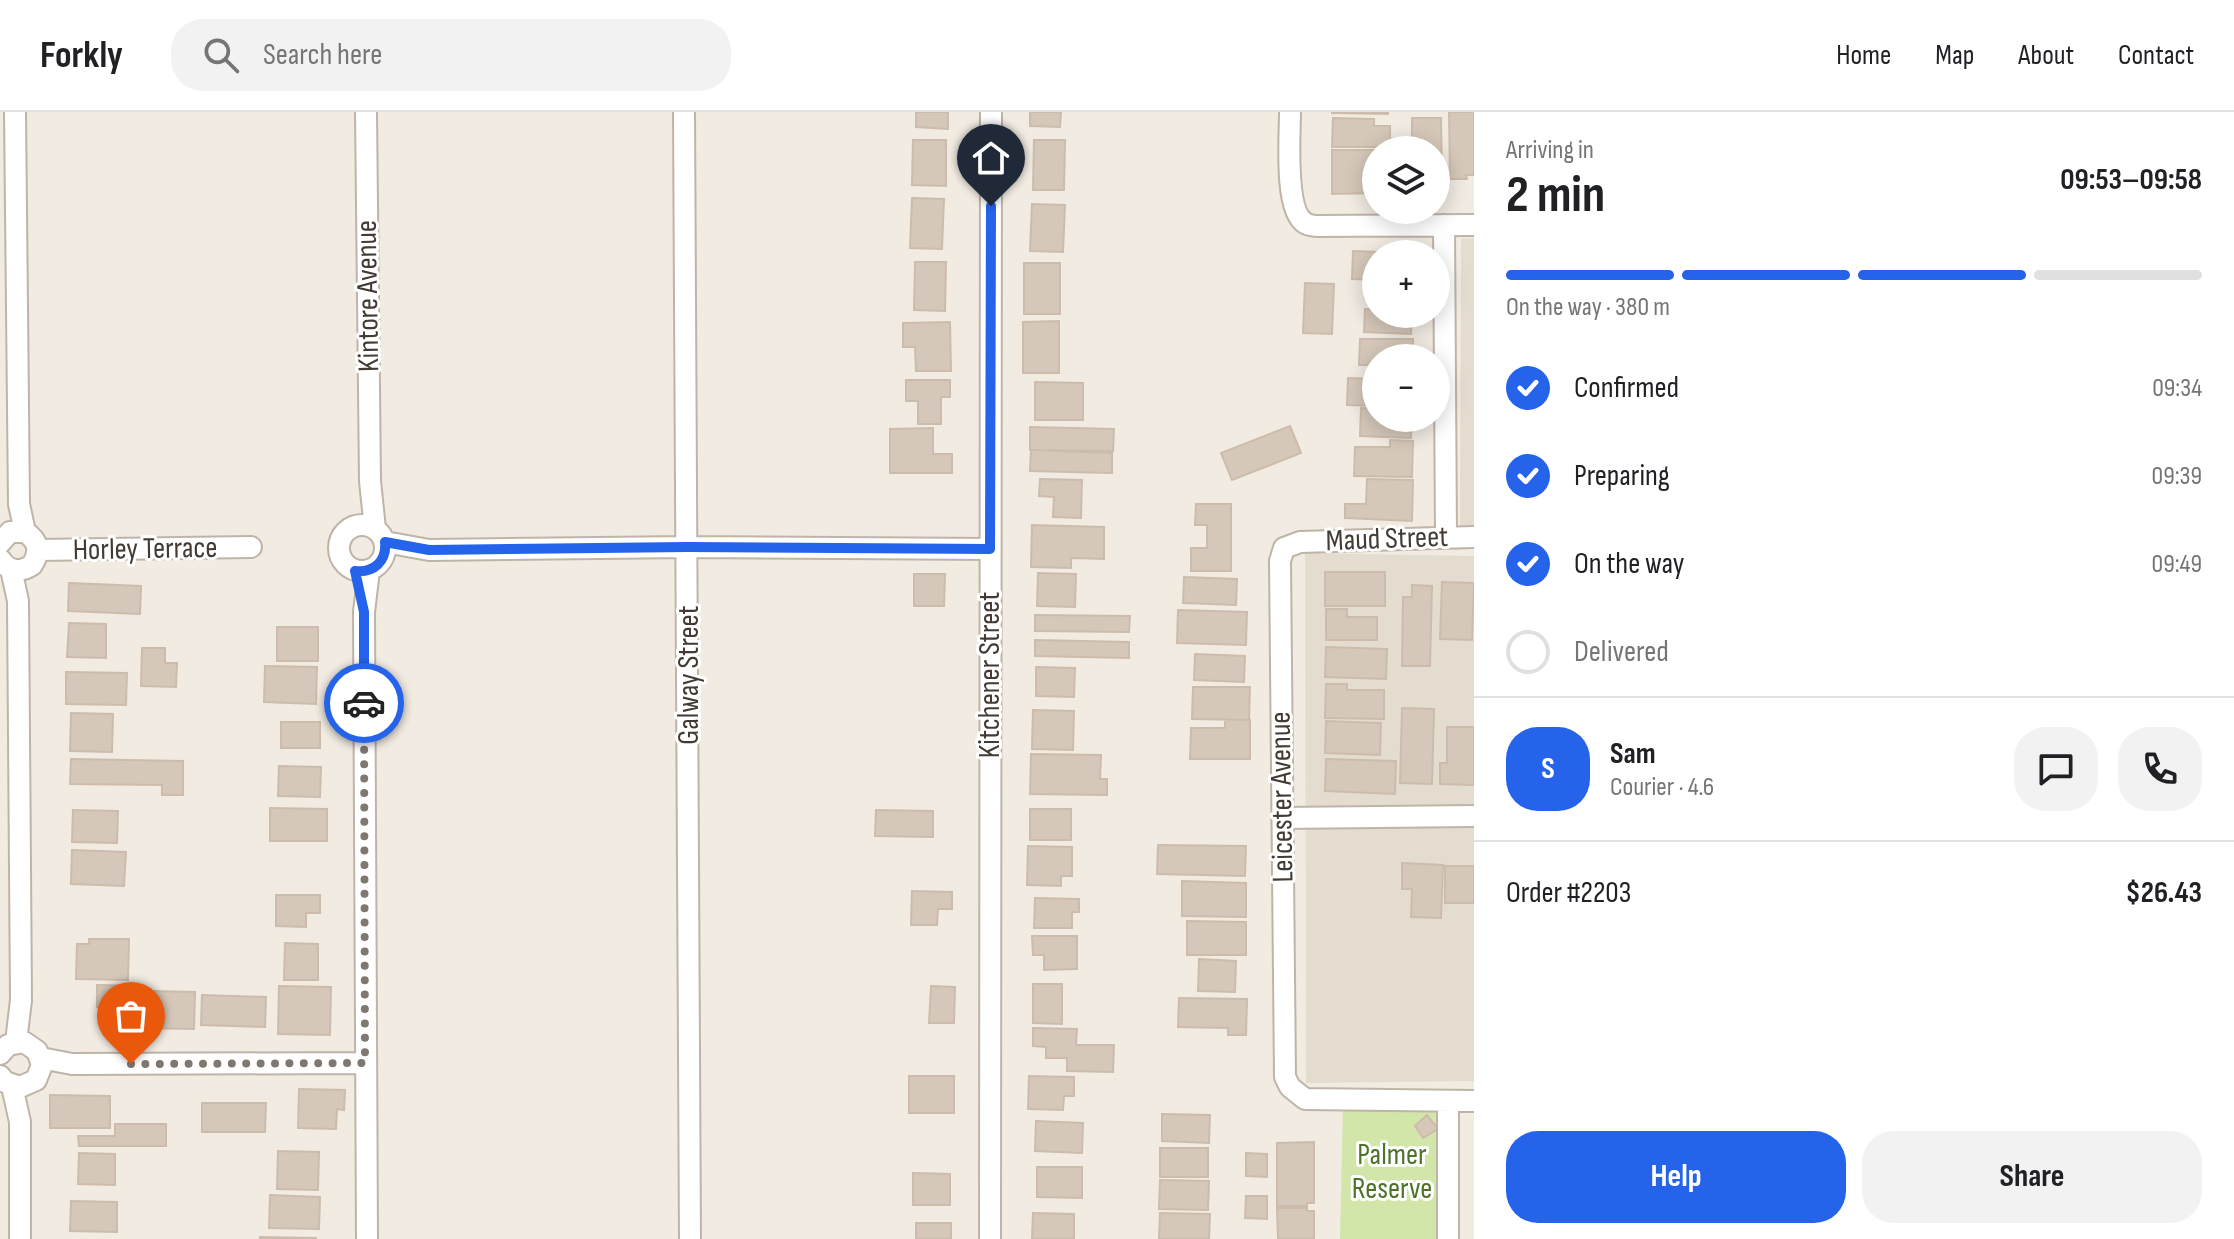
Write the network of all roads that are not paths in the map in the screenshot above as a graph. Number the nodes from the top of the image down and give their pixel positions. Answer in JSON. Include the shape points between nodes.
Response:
{"nodes":[{"id":1,"x":15,"y":112,"type":"edge"},
{"id":2,"x":366,"y":112,"type":"edge"},
{"id":3,"x":684,"y":112,"type":"edge"},
{"id":4,"x":991,"y":112,"type":"edge"},
{"id":5,"x":1290,"y":112,"type":"edge"},
{"id":6,"x":1444,"y":225,"type":"junction"},
{"id":7,"x":1474,"y":225,"type":"edge"},
{"id":8,"x":373,"y":532,"type":"junction"},
{"id":9,"x":12,"y":536,"type":"edge"},
{"id":10,"x":1446,"y":537,"type":"junction"},
{"id":11,"x":1474,"y":537,"type":"edge"},
{"id":12,"x":1300,"y":542,"type":"joint"},
{"id":13,"x":251,"y":547,"type":"dead end"},
{"id":14,"x":688,"y":547,"type":"junction"},
{"id":15,"x":990,"y":549,"type":"junction"},
{"id":16,"x":38,"y":550,"type":"junction"},
{"id":17,"x":429,"y":550,"type":"junction"},
{"id":18,"x":12,"y":566,"type":"edge"},
{"id":19,"x":368,"y":568,"type":"junction"},
{"id":20,"x":1474,"y":816,"type":"edge"},
{"id":21,"x":1282,"y":818,"type":"junction"},
{"id":22,"x":365,"y":1063,"type":"junction"},
{"id":23,"x":21,"y":1065,"type":"edge"},
{"id":24,"x":1448,"y":1101,"type":"junction"},
{"id":25,"x":1474,"y":1101,"type":"edge"},
{"id":26,"x":20,"y":1239,"type":"edge"},
{"id":27,"x":367,"y":1239,"type":"edge"},
{"id":28,"x":690,"y":1239,"type":"edge"},
{"id":29,"x":990,"y":1239,"type":"edge"},
{"id":30,"x":1448,"y":1239,"type":"edge"}],
"edges":[{"from":1,"to":9,"type":"street","via":[[19,504]]},
{"from":2,"to":8,"type":"street","name":"Kintore Avenue"},
{"from":3,"to":14,"type":"street","name":"Galway Street"},
{"from":4,"to":15,"type":"street","name":"Kitchener Street"},
{"from":5,"to":6,"type":"street","via":[[1291,191],[1306,224]]},
{"from":6,"to":7,"type":"street"},
{"from":6,"to":10,"type":"street"},
{"from":8,"to":17,"type":"street"},
{"from":8,"to":19,"type":"street","via":[[384,556]]},
{"from":8,"to":19,"type":"street","via":[[344,533],[339,548],[342,561]]},
{"from":9,"to":16,"type":"street","via":[[37,543]]},
{"from":10,"to":11,"type":"street","name":"Maud Street"},
{"from":10,"to":12,"type":"street","name":"Maud Street"},
{"from":12,"to":21,"type":"street","name":"Leicester Avenue","via":[[1284,548],[1280,561]]},
{"from":13,"to":16,"type":"street","name":"Horley Terrace"},
{"from":14,"to":15,"type":"street"},
{"from":14,"to":17,"type":"street"},
{"from":14,"to":28,"type":"street","name":"Galway Street"},
{"from":15,"to":29,"type":"street","name":"Kitchener Street"},
{"from":16,"to":18,"type":"street","via":[[37,558]]},
{"from":17,"to":19,"type":"street"},
{"from":18,"to":23,"type":"street","via":[[18,598]]},
{"from":19,"to":22,"type":"street"},
{"from":20,"to":21,"type":"street"},
{"from":21,"to":24,"type":"street","name":"Leicester Avenue","via":[[1285,1077],[1290,1087],[1305,1099]]},
{"from":22,"to":23,"type":"street"},
{"from":22,"to":27,"type":"street"},
{"from":23,"to":26,"type":"street"},
{"from":24,"to":25,"type":"street"},
{"from":24,"to":30,"type":"street"}]}
